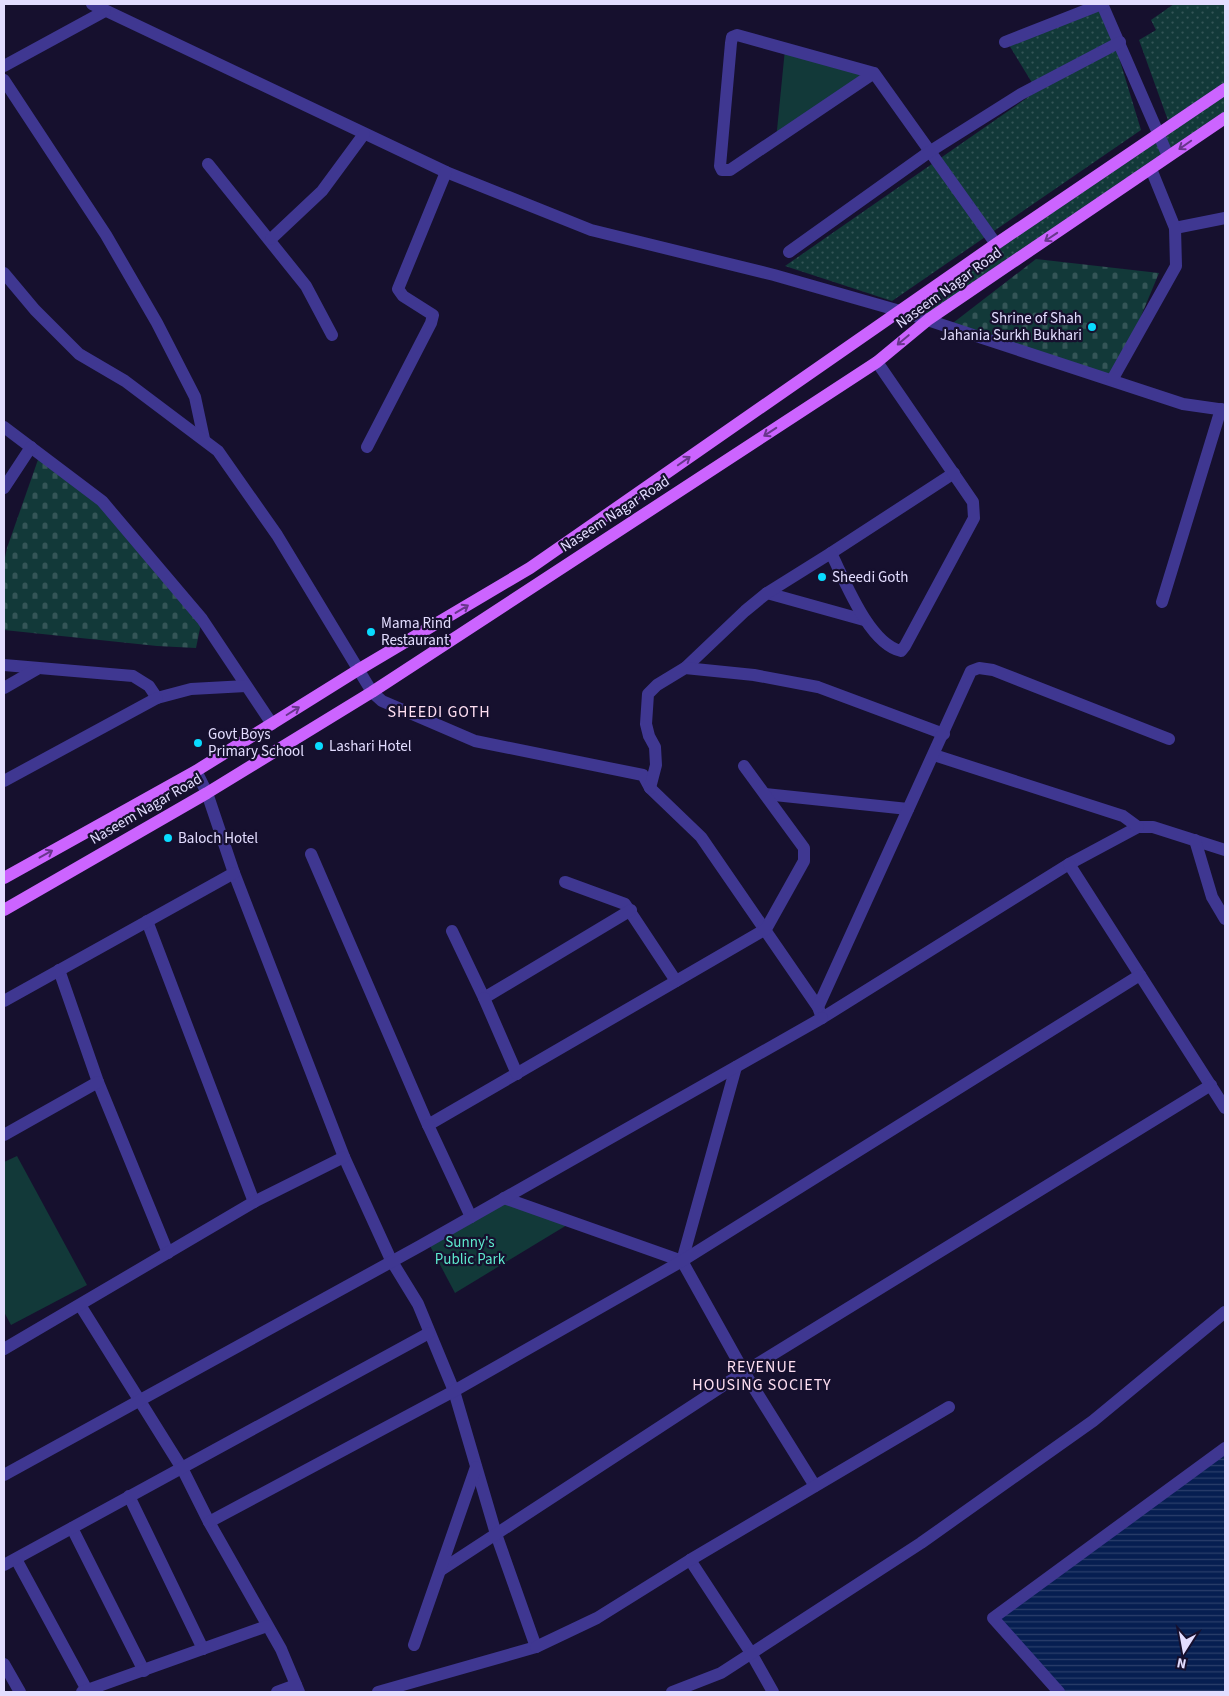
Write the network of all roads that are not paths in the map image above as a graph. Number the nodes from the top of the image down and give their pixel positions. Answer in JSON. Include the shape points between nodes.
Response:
{"nodes":[{"id":1,"x":92,"y":4,"type":"edge"},
{"id":2,"x":1102,"y":4,"type":"edge"},
{"id":3,"x":106,"y":11,"type":"junction"},
{"id":4,"x":1004,"y":42,"type":"dead end"},
{"id":5,"x":1120,"y":42,"type":"junction"},
{"id":6,"x":4,"y":66,"type":"edge"},
{"id":7,"x":874,"y":73,"type":"junction"},
{"id":8,"x":4,"y":80,"type":"edge"},
{"id":9,"x":1225,"y":89,"type":"edge"},
{"id":10,"x":1225,"y":118,"type":"edge"},
{"id":11,"x":364,"y":134,"type":"junction"},
{"id":12,"x":1158,"y":134,"type":"junction"},
{"id":13,"x":929,"y":152,"type":"junction"},
{"id":14,"x":1168,"y":156,"type":"junction"},
{"id":15,"x":208,"y":164,"type":"dead end"},
{"id":16,"x":1151,"y":169,"type":"junction"},
{"id":17,"x":446,"y":172,"type":"junction"},
{"id":18,"x":1225,"y":218,"type":"edge"},
{"id":19,"x":1175,"y":228,"type":"junction"},
{"id":20,"x":271,"y":239,"type":"junction"},
{"id":21,"x":996,"y":244,"type":"junction"},
{"id":22,"x":789,"y":252,"type":"dead end"},
{"id":23,"x":4,"y":273,"type":"edge"},
{"id":24,"x":900,"y":311,"type":"junction"},
{"id":25,"x":929,"y":319,"type":"junction"},
{"id":26,"x":332,"y":335,"type":"dead end"},
{"id":27,"x":877,"y":362,"type":"junction"},
{"id":28,"x":1112,"y":380,"type":"junction"},
{"id":29,"x":1223,"y":410,"type":"edge"},
{"id":30,"x":4,"y":427,"type":"edge"},
{"id":31,"x":204,"y":439,"type":"junction"},
{"id":32,"x":31,"y":447,"type":"junction"},
{"id":33,"x":366,"y":447,"type":"dead end"},
{"id":34,"x":954,"y":473,"type":"junction"},
{"id":35,"x":4,"y":488,"type":"edge"},
{"id":36,"x":831,"y":553,"type":"junction"},
{"id":37,"x":767,"y":594,"type":"junction"},
{"id":38,"x":1162,"y":602,"type":"dead end"},
{"id":39,"x":864,"y":620,"type":"junction"},
{"id":40,"x":4,"y":665,"type":"edge"},
{"id":41,"x":685,"y":668,"type":"junction"},
{"id":42,"x":37,"y":669,"type":"junction"},
{"id":43,"x":358,"y":670,"type":"junction"},
{"id":44,"x":246,"y":686,"type":"junction"},
{"id":45,"x":4,"y":688,"type":"edge"},
{"id":46,"x":372,"y":692,"type":"junction"},
{"id":47,"x":157,"y":698,"type":"junction"},
{"id":48,"x":272,"y":724,"type":"junction"},
{"id":49,"x":944,"y":734,"type":"junction"},
{"id":50,"x":1169,"y":739,"type":"dead end"},
{"id":51,"x":934,"y":755,"type":"junction"},
{"id":52,"x":744,"y":766,"type":"dead end"},
{"id":53,"x":196,"y":771,"type":"junction"},
{"id":54,"x":4,"y":781,"type":"edge"},
{"id":55,"x":650,"y":788,"type":"junction"},
{"id":56,"x":207,"y":793,"type":"junction"},
{"id":57,"x":766,"y":794,"type":"junction"},
{"id":58,"x":908,"y":810,"type":"junction"},
{"id":59,"x":1138,"y":827,"type":"junction"},
{"id":60,"x":1195,"y":840,"type":"junction"},
{"id":61,"x":1225,"y":850,"type":"edge"},
{"id":62,"x":311,"y":854,"type":"dead end"},
{"id":63,"x":1069,"y":864,"type":"junction"},
{"id":64,"x":234,"y":873,"type":"junction"},
{"id":65,"x":4,"y":878,"type":"edge"},
{"id":66,"x":564,"y":882,"type":"dead end"},
{"id":67,"x":4,"y":910,"type":"edge"},
{"id":68,"x":631,"y":910,"type":"junction"},
{"id":69,"x":1225,"y":918,"type":"edge"},
{"id":70,"x":147,"y":922,"type":"junction"},
{"id":71,"x":766,"y":929,"type":"junction"},
{"id":72,"x":452,"y":931,"type":"dead end"},
{"id":73,"x":58,"y":970,"type":"junction"},
{"id":74,"x":1140,"y":975,"type":"junction"},
{"id":75,"x":676,"y":981,"type":"junction"},
{"id":76,"x":484,"y":998,"type":"junction"},
{"id":77,"x":4,"y":1001,"type":"edge"},
{"id":78,"x":820,"y":1012,"type":"junction"},
{"id":79,"x":736,"y":1067,"type":"junction"},
{"id":80,"x":516,"y":1074,"type":"junction"},
{"id":81,"x":98,"y":1082,"type":"junction"},
{"id":82,"x":1210,"y":1085,"type":"junction"},
{"id":83,"x":1225,"y":1108,"type":"edge"},
{"id":84,"x":428,"y":1125,"type":"junction"},
{"id":85,"x":4,"y":1135,"type":"edge"},
{"id":86,"x":344,"y":1157,"type":"junction"},
{"id":87,"x":504,"y":1198,"type":"junction"},
{"id":88,"x":254,"y":1202,"type":"junction"},
{"id":89,"x":471,"y":1217,"type":"junction"},
{"id":90,"x":168,"y":1253,"type":"junction"},
{"id":91,"x":391,"y":1260,"type":"junction"},
{"id":92,"x":682,"y":1261,"type":"junction"},
{"id":93,"x":80,"y":1305,"type":"junction"},
{"id":94,"x":1225,"y":1312,"type":"edge"},
{"id":95,"x":429,"y":1333,"type":"junction"},
{"id":96,"x":4,"y":1349,"type":"edge"},
{"id":97,"x":744,"y":1372,"type":"junction"},
{"id":98,"x":454,"y":1391,"type":"junction"},
{"id":99,"x":141,"y":1400,"type":"junction"},
{"id":100,"x":949,"y":1407,"type":"dead end"},
{"id":101,"x":1225,"y":1448,"type":"edge"},
{"id":102,"x":476,"y":1467,"type":"junction"},
{"id":103,"x":183,"y":1470,"type":"junction"},
{"id":104,"x":4,"y":1476,"type":"edge"},
{"id":105,"x":815,"y":1486,"type":"junction"},
{"id":106,"x":129,"y":1496,"type":"junction"},
{"id":107,"x":209,"y":1522,"type":"junction"},
{"id":108,"x":72,"y":1528,"type":"junction"},
{"id":109,"x":496,"y":1534,"type":"junction"},
{"id":110,"x":16,"y":1559,"type":"junction"},
{"id":111,"x":690,"y":1560,"type":"junction"},
{"id":112,"x":4,"y":1566,"type":"edge"},
{"id":113,"x":441,"y":1570,"type":"junction"},
{"id":114,"x":267,"y":1626,"type":"junction"},
{"id":115,"x":414,"y":1645,"type":"dead end"},
{"id":116,"x":536,"y":1647,"type":"junction"},
{"id":117,"x":203,"y":1650,"type":"junction"},
{"id":118,"x":751,"y":1653,"type":"junction"},
{"id":119,"x":4,"y":1664,"type":"edge"},
{"id":120,"x":144,"y":1670,"type":"junction"},
{"id":121,"x":297,"y":1689,"type":"edge"},
{"id":122,"x":84,"y":1691,"type":"edge"},
{"id":123,"x":20,"y":1692,"type":"edge"},
{"id":124,"x":277,"y":1692,"type":"edge"},
{"id":125,"x":378,"y":1692,"type":"edge"},
{"id":126,"x":672,"y":1692,"type":"edge"},
{"id":127,"x":773,"y":1692,"type":"edge"},
{"id":128,"x":1059,"y":1692,"type":"edge"}],
"edges":[{"from":1,"to":3,"type":"street"},
{"from":2,"to":4,"type":"street"},
{"from":2,"to":5,"type":"street"},
{"from":3,"to":6,"type":"street"},
{"from":3,"to":11,"type":"street"},
{"from":5,"to":12,"type":"street"},
{"from":5,"to":13,"type":"street","via":[[1021,94]]},
{"from":7,"to":7,"type":"street","via":[[737,35],[732,37],[722,170],[730,170]]},
{"from":7,"to":13,"type":"street"},
{"from":8,"to":31,"type":"street","via":[[106,234],[157,323],[196,397]]},
{"from":9,"to":12,"type":"main road","name":"Naseem Nagar Road"},
{"from":10,"to":14,"type":"main road","name":"Naseem Nagar Road","one_way":true},
{"from":11,"to":17,"type":"street"},
{"from":11,"to":20,"type":"street","via":[[322,190]]},
{"from":12,"to":14,"type":"street"},
{"from":12,"to":21,"type":"main road","name":"Naseem Nagar Road"},
{"from":13,"to":21,"type":"street"},
{"from":13,"to":22,"type":"street"},
{"from":14,"to":16,"type":"main road","name":"Naseem Nagar Road"},
{"from":15,"to":20,"type":"street"},
{"from":16,"to":19,"type":"street"},
{"from":16,"to":25,"type":"main road","name":"Naseem Nagar Road","one_way":true},
{"from":17,"to":24,"type":"street","via":[[591,230],[774,275]]},
{"from":17,"to":33,"type":"street","via":[[398,289],[403,296],[432,315],[432,324]]},
{"from":18,"to":19,"type":"street"},
{"from":19,"to":28,"type":"street","via":[[1176,266]]},
{"from":20,"to":26,"type":"street","via":[[306,286]]},
{"from":21,"to":24,"type":"main road","name":"Naseem Nagar Road"},
{"from":23,"to":31,"type":"street","via":[[79,354],[126,381]]},
{"from":24,"to":25,"type":"street"},
{"from":43,"to":24,"type":"main road","name":"Naseem Nagar Road","one_way":true,"via":[[530,568]]},
{"from":25,"to":27,"type":"main road","name":"Naseem Nagar Road","one_way":true},
{"from":25,"to":28,"type":"street"},
{"from":27,"to":34,"type":"street"},
{"from":27,"to":46,"type":"main road","name":"Naseem Nagar Road","one_way":true},
{"from":28,"to":29,"type":"street","via":[[1183,404]]},
{"from":29,"to":38,"type":"street"},
{"from":30,"to":32,"type":"street"},
{"from":31,"to":43,"type":"street","via":[[218,451],[277,535]]},
{"from":32,"to":35,"type":"street"},
{"from":32,"to":44,"type":"street","via":[[102,501],[202,619]]},
{"from":34,"to":36,"type":"street"},
{"from":34,"to":39,"type":"street","via":[[974,502],[974,518],[905,646],[900,651],[892,649]]},
{"from":36,"to":37,"type":"street"},
{"from":36,"to":39,"type":"street"},
{"from":37,"to":39,"type":"street"},
{"from":37,"to":41,"type":"street"},
{"from":40,"to":42,"type":"street"},
{"from":41,"to":49,"type":"street","via":[[818,686]]},
{"from":41,"to":55,"type":"street","via":[[648,694],[646,724],[655,747],[656,764]]},
{"from":42,"to":45,"type":"street"},
{"from":42,"to":47,"type":"street","via":[[133,676],[149,686]]},
{"from":43,"to":46,"type":"street"},
{"from":48,"to":43,"type":"main road","name":"Naseem Nagar Road","one_way":true},
{"from":44,"to":47,"type":"street","via":[[191,689]]},
{"from":44,"to":48,"type":"street"},
{"from":46,"to":55,"type":"street","via":[[401,711],[475,741],[643,775]]},
{"from":46,"to":56,"type":"main road","name":"Naseem Nagar Road"},
{"from":47,"to":54,"type":"street"},
{"from":48,"to":53,"type":"main road","name":"Naseem Nagar Road"},
{"from":49,"to":50,"type":"street","via":[[971,671],[978,668],[993,670]]},
{"from":49,"to":51,"type":"street"},
{"from":51,"to":58,"type":"street"},
{"from":51,"to":59,"type":"street","via":[[1123,816]]},
{"from":52,"to":57,"type":"street"},
{"from":53,"to":56,"type":"street"},
{"from":65,"to":53,"type":"main road","name":"Naseem Nagar Road","one_way":true},
{"from":55,"to":71,"type":"street","via":[[701,837]]},
{"from":56,"to":64,"type":"street"},
{"from":56,"to":67,"type":"main road","name":"Naseem Nagar Road"},
{"from":57,"to":58,"type":"street"},
{"from":57,"to":71,"type":"street","via":[[804,848],[804,861]]},
{"from":58,"to":78,"type":"street"},
{"from":59,"to":60,"type":"street"},
{"from":59,"to":63,"type":"street"},
{"from":60,"to":61,"type":"street"},
{"from":60,"to":69,"type":"street","via":[[1212,897]]},
{"from":62,"to":84,"type":"street"},
{"from":63,"to":74,"type":"street"},
{"from":63,"to":78,"type":"street"},
{"from":64,"to":70,"type":"street"},
{"from":64,"to":86,"type":"street"},
{"from":66,"to":68,"type":"street","via":[[617,900]]},
{"from":68,"to":75,"type":"street"},
{"from":68,"to":76,"type":"street"},
{"from":70,"to":73,"type":"street"},
{"from":70,"to":88,"type":"street"},
{"from":71,"to":75,"type":"street"},
{"from":71,"to":78,"type":"street"},
{"from":72,"to":76,"type":"street"},
{"from":73,"to":77,"type":"street"},
{"from":73,"to":81,"type":"street"},
{"from":74,"to":82,"type":"street"},
{"from":74,"to":92,"type":"street"},
{"from":75,"to":80,"type":"street"},
{"from":76,"to":80,"type":"street"},
{"from":78,"to":79,"type":"street"},
{"from":79,"to":87,"type":"street"},
{"from":79,"to":92,"type":"street"},
{"from":80,"to":84,"type":"street"},
{"from":81,"to":85,"type":"street"},
{"from":81,"to":90,"type":"street"},
{"from":82,"to":83,"type":"street"},
{"from":82,"to":97,"type":"street"},
{"from":84,"to":89,"type":"street"},
{"from":86,"to":88,"type":"street"},
{"from":86,"to":91,"type":"street"},
{"from":87,"to":89,"type":"street"},
{"from":87,"to":92,"type":"street"},
{"from":88,"to":90,"type":"street"},
{"from":89,"to":91,"type":"street"},
{"from":90,"to":93,"type":"street"},
{"from":91,"to":95,"type":"street","via":[[418,1304]]},
{"from":91,"to":99,"type":"street"},
{"from":92,"to":97,"type":"street"},
{"from":92,"to":98,"type":"street"},
{"from":93,"to":96,"type":"street"},
{"from":93,"to":99,"type":"street"},
{"from":94,"to":118,"type":"street","via":[[1093,1421],[921,1543]]},
{"from":95,"to":98,"type":"street"},
{"from":95,"to":103,"type":"street"},
{"from":97,"to":105,"type":"street"},
{"from":97,"to":109,"type":"street"},
{"from":98,"to":102,"type":"street"},
{"from":98,"to":107,"type":"street"},
{"from":99,"to":103,"type":"street"},
{"from":99,"to":104,"type":"street"},
{"from":100,"to":105,"type":"street"},
{"from":101,"to":128,"type":"street","via":[[994,1618]]},
{"from":102,"to":109,"type":"street"},
{"from":102,"to":113,"type":"street"},
{"from":103,"to":106,"type":"street"},
{"from":103,"to":107,"type":"street"},
{"from":105,"to":111,"type":"street"},
{"from":106,"to":108,"type":"street"},
{"from":106,"to":117,"type":"street"},
{"from":107,"to":114,"type":"street"},
{"from":108,"to":110,"type":"street"},
{"from":108,"to":120,"type":"street"},
{"from":109,"to":113,"type":"street"},
{"from":109,"to":116,"type":"street"},
{"from":110,"to":112,"type":"street"},
{"from":110,"to":122,"type":"street"},
{"from":111,"to":116,"type":"street","via":[[598,1618]]},
{"from":111,"to":118,"type":"street"},
{"from":113,"to":115,"type":"street"},
{"from":114,"to":117,"type":"street"},
{"from":114,"to":121,"type":"street","via":[[281,1649]]},
{"from":116,"to":125,"type":"street"},
{"from":117,"to":120,"type":"street"},
{"from":118,"to":126,"type":"street","via":[[721,1673]]},
{"from":118,"to":127,"type":"street"},
{"from":119,"to":123,"type":"street"},
{"from":120,"to":122,"type":"street"},
{"from":121,"to":124,"type":"street"}]}
